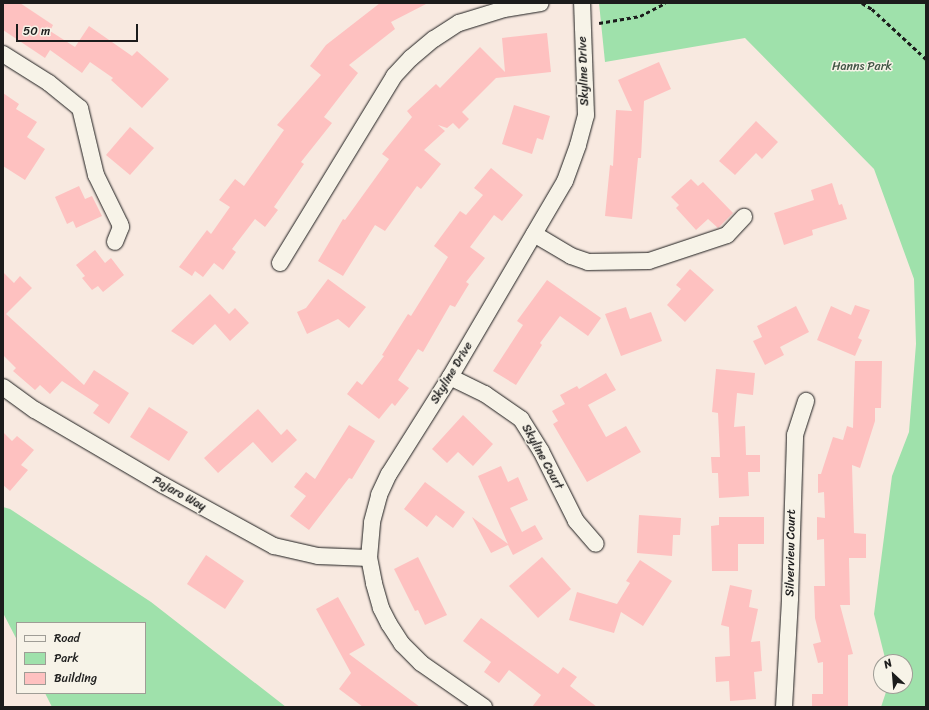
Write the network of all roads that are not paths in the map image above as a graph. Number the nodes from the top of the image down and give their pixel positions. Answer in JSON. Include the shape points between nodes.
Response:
{"nodes":[{"id":1,"x":540,"y":3,"type":"edge"},
{"id":2,"x":582,"y":3,"type":"edge"},
{"id":3,"x":3,"y":54,"type":"edge"},
{"id":4,"x":744,"y":217,"type":"dead end"},
{"id":5,"x":534,"y":234,"type":"junction"},
{"id":6,"x":115,"y":242,"type":"dead end"},
{"id":7,"x":280,"y":263,"type":"dead end"},
{"id":8,"x":450,"y":377,"type":"junction"},
{"id":9,"x":3,"y":387,"type":"edge"},
{"id":10,"x":806,"y":401,"type":"dead end"},
{"id":11,"x":596,"y":544,"type":"dead end"},
{"id":12,"x":370,"y":558,"type":"junction"},
{"id":13,"x":484,"y":707,"type":"edge"},
{"id":14,"x":784,"y":707,"type":"edge"}],
"edges":[{"from":1,"to":7,"type":"street","via":[[504,9],[459,23],[411,58],[394,76]]},
{"from":2,"to":5,"type":"street","name":"Skyline Drive","via":[[586,115],[565,181]]},
{"from":3,"to":6,"type":"street","via":[[49,83],[80,108],[96,175],[121,227]]},
{"from":4,"to":5,"type":"street","via":[[727,235],[649,261],[588,262],[571,256]]},
{"from":5,"to":8,"type":"street","name":"Skyline Drive"},
{"from":8,"to":11,"type":"street","name":"Skyline Court","via":[[485,394],[521,419],[541,451],[576,521]]},
{"from":8,"to":12,"type":"street","name":"Skyline Drive","via":[[389,474],[379,495],[372,522]]},
{"from":9,"to":12,"type":"street","name":"Pajaro Way","via":[[35,410],[156,481],[274,546],[318,556]]},
{"from":10,"to":14,"type":"street","name":"Silverview Court","via":[[795,435]]},
{"from":12,"to":13,"type":"street","name":"Skyline Drive","via":[[381,608],[402,644],[422,663]]}]}
